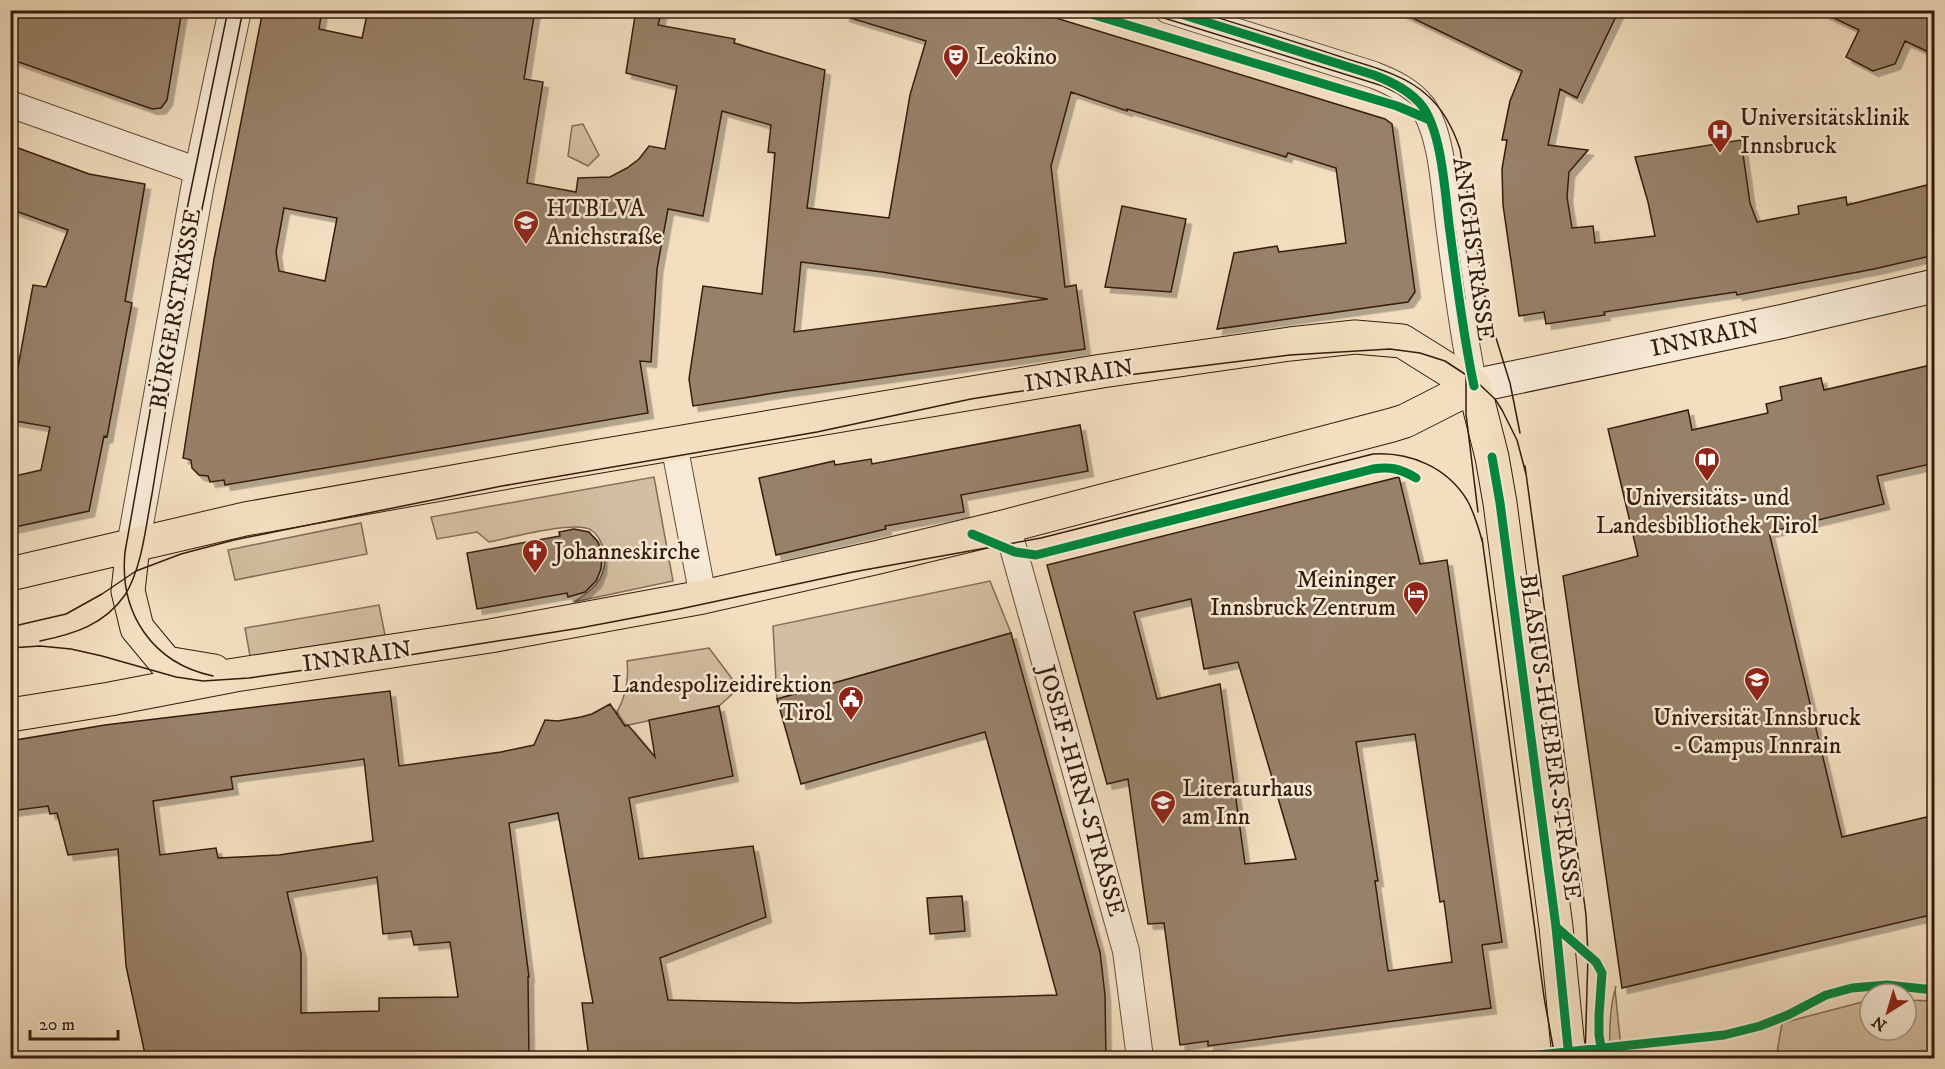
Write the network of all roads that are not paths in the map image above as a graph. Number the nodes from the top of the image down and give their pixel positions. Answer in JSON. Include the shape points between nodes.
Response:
{"nodes":[{"id":1,"x":211,"y":10,"type":"edge"},
{"id":2,"x":235,"y":10,"type":"edge"},
{"id":3,"x":1167,"y":10,"type":"edge"},
{"id":4,"x":221,"y":72,"type":"junction"},
{"id":5,"x":10,"y":104,"type":"edge"},
{"id":6,"x":201,"y":172,"type":"junction"},
{"id":7,"x":1935,"y":286,"type":"edge"},
{"id":8,"x":1474,"y":387,"type":"junction"},
{"id":9,"x":674,"y":444,"type":"junction"},
{"id":10,"x":1007,"y":526,"type":"junction"},
{"id":11,"x":133,"y":546,"type":"junction"},
{"id":12,"x":10,"y":574,"type":"edge"},
{"id":13,"x":703,"y":597,"type":"junction"},
{"id":14,"x":236,"y":675,"type":"junction"},
{"id":15,"x":10,"y":715,"type":"edge"},
{"id":16,"x":1140,"y":1059,"type":"edge"},
{"id":17,"x":1569,"y":1059,"type":"edge"}],
"edges":[{"from":1,"to":4,"type":"street","name":"BÜRGERSTRASSE"},
{"from":2,"to":4,"type":"street","name":"BÜRGERSTRASSE"},
{"from":3,"to":8,"type":"street","name":"ANICHSTRASSE","via":[[1374,75],[1403,89],[1423,107],[1438,147]]},
{"from":4,"to":6,"type":"street","name":"BÜRGERSTRASSE"},
{"from":5,"to":6,"type":"street"},
{"from":6,"to":11,"type":"street","name":"BÜRGERSTRASSE"},
{"from":7,"to":8,"type":"main road","name":"INNRAIN"},
{"from":8,"to":9,"type":"main road","name":"INNRAIN","via":[[1402,341],[1355,337],[1102,371]]},
{"from":8,"to":10,"type":"main road","name":"INNRAIN","via":[[1392,425]]},
{"from":8,"to":17,"type":"main road","name":"BLASIUS-HUEBER-STRASSE","via":[[1500,503],[1556,927]]},
{"from":9,"to":11,"type":"main road","name":"INNRAIN","via":[[245,519]]},
{"from":9,"to":13,"type":"street"},
{"from":10,"to":13,"type":"main road","name":"INNRAIN"},
{"from":10,"to":16,"type":"street","name":"JOSEF-HIRN-STRASSE","via":[[1126,951]]},
{"from":11,"to":12,"type":"main road","name":"INNRAIN"},
{"from":11,"to":14,"type":"main road","via":[[128,591],[137,628],[166,663]]},
{"from":13,"to":14,"type":"main road","name":"INNRAIN","via":[[401,651]]},
{"from":14,"to":15,"type":"main road","name":"INNRAIN"}]}
